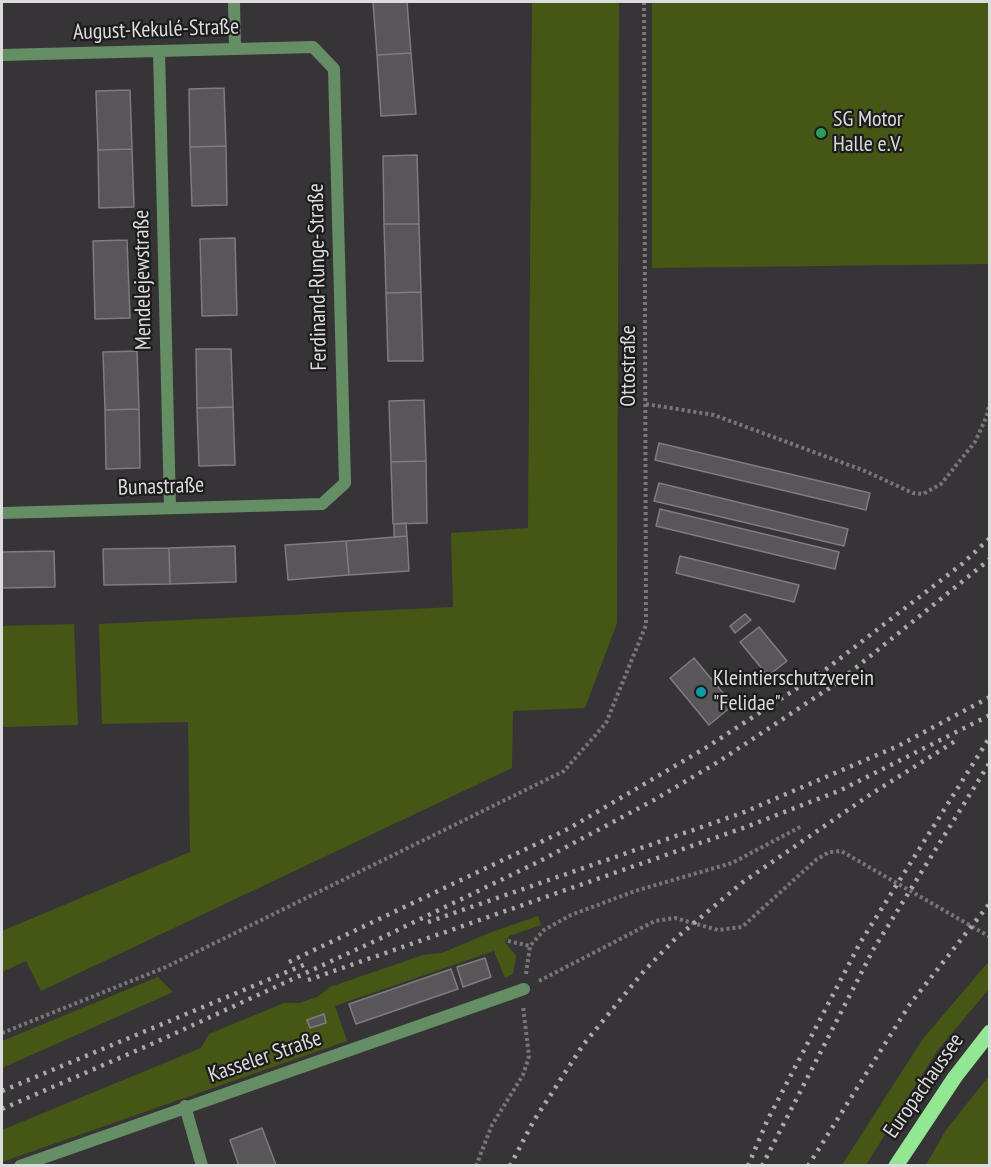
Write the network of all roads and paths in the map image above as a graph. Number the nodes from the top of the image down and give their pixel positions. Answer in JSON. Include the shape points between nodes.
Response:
{"nodes":[{"id":1,"x":234,"y":2,"type":"edge"},
{"id":2,"x":644,"y":2,"type":"edge"},
{"id":3,"x":235,"y":48,"type":"junction"},
{"id":4,"x":313,"y":48,"type":"joint"},
{"id":5,"x":159,"y":51,"type":"junction"},
{"id":6,"x":2,"y":55,"type":"edge"},
{"id":7,"x":645,"y":404,"type":"junction"},
{"id":8,"x":990,"y":404,"type":"edge"},
{"id":9,"x":321,"y":504,"type":"joint"},
{"id":10,"x":170,"y":508,"type":"junction"},
{"id":11,"x":2,"y":513,"type":"edge"},
{"id":12,"x":802,"y":826,"type":"dead end"},
{"id":13,"x":990,"y":937,"type":"edge"},
{"id":14,"x":508,"y":941,"type":"dead end"},
{"id":15,"x":530,"y":946,"type":"junction"},
{"id":16,"x":524,"y":989,"type":"junction"},
{"id":17,"x":990,"y":1032,"type":"edge"},
{"id":18,"x":2,"y":1033,"type":"edge"},
{"id":19,"x":185,"y":1106,"type":"junction"},
{"id":20,"x":20,"y":1166,"type":"edge"},
{"id":21,"x":202,"y":1166,"type":"edge"},
{"id":22,"x":476,"y":1166,"type":"edge"},
{"id":23,"x":896,"y":1166,"type":"edge"}],
"edges":[{"from":1,"to":3,"type":"street"},
{"from":2,"to":7,"type":"path","name":"Ottostraße"},
{"from":3,"to":4,"type":"street","name":"August-Kekulé-Straße"},
{"from":3,"to":5,"type":"street","name":"August-Kekulé-Straße"},
{"from":4,"to":9,"type":"street","name":"Ferdinand-Runge-Straße","via":[[334,69],[345,483]]},
{"from":5,"to":6,"type":"street","name":"August-Kekulé-Straße"},
{"from":5,"to":10,"type":"street","name":"Mendelejewstraße"},
{"from":7,"to":8,"type":"path","via":[[714,415],[923,494],[941,484],[975,442]]},
{"from":7,"to":18,"type":"path","name":"Ottostraße","via":[[646,625],[606,723],[564,771],[166,967]]},
{"from":9,"to":10,"type":"street","name":"Bunastraße"},
{"from":10,"to":11,"type":"street","name":"Bunastraße"},
{"from":12,"to":15,"type":"path","via":[[732,863],[635,891],[571,915],[544,930]]},
{"from":13,"to":16,"type":"path","via":[[864,863],[841,851],[829,852],[742,927],[718,930],[675,918],[656,921]]},
{"from":14,"to":15,"type":"path"},
{"from":15,"to":16,"type":"path"},
{"from":16,"to":19,"type":"street","name":"Kasseler Straße"},
{"from":16,"to":22,"type":"path","via":[[529,1056],[523,1075],[492,1125]]},
{"from":17,"to":23,"type":"main road","name":"Europachaussee"},
{"from":19,"to":20,"type":"street","name":"Kasseler Straße"},
{"from":19,"to":21,"type":"street"}]}
